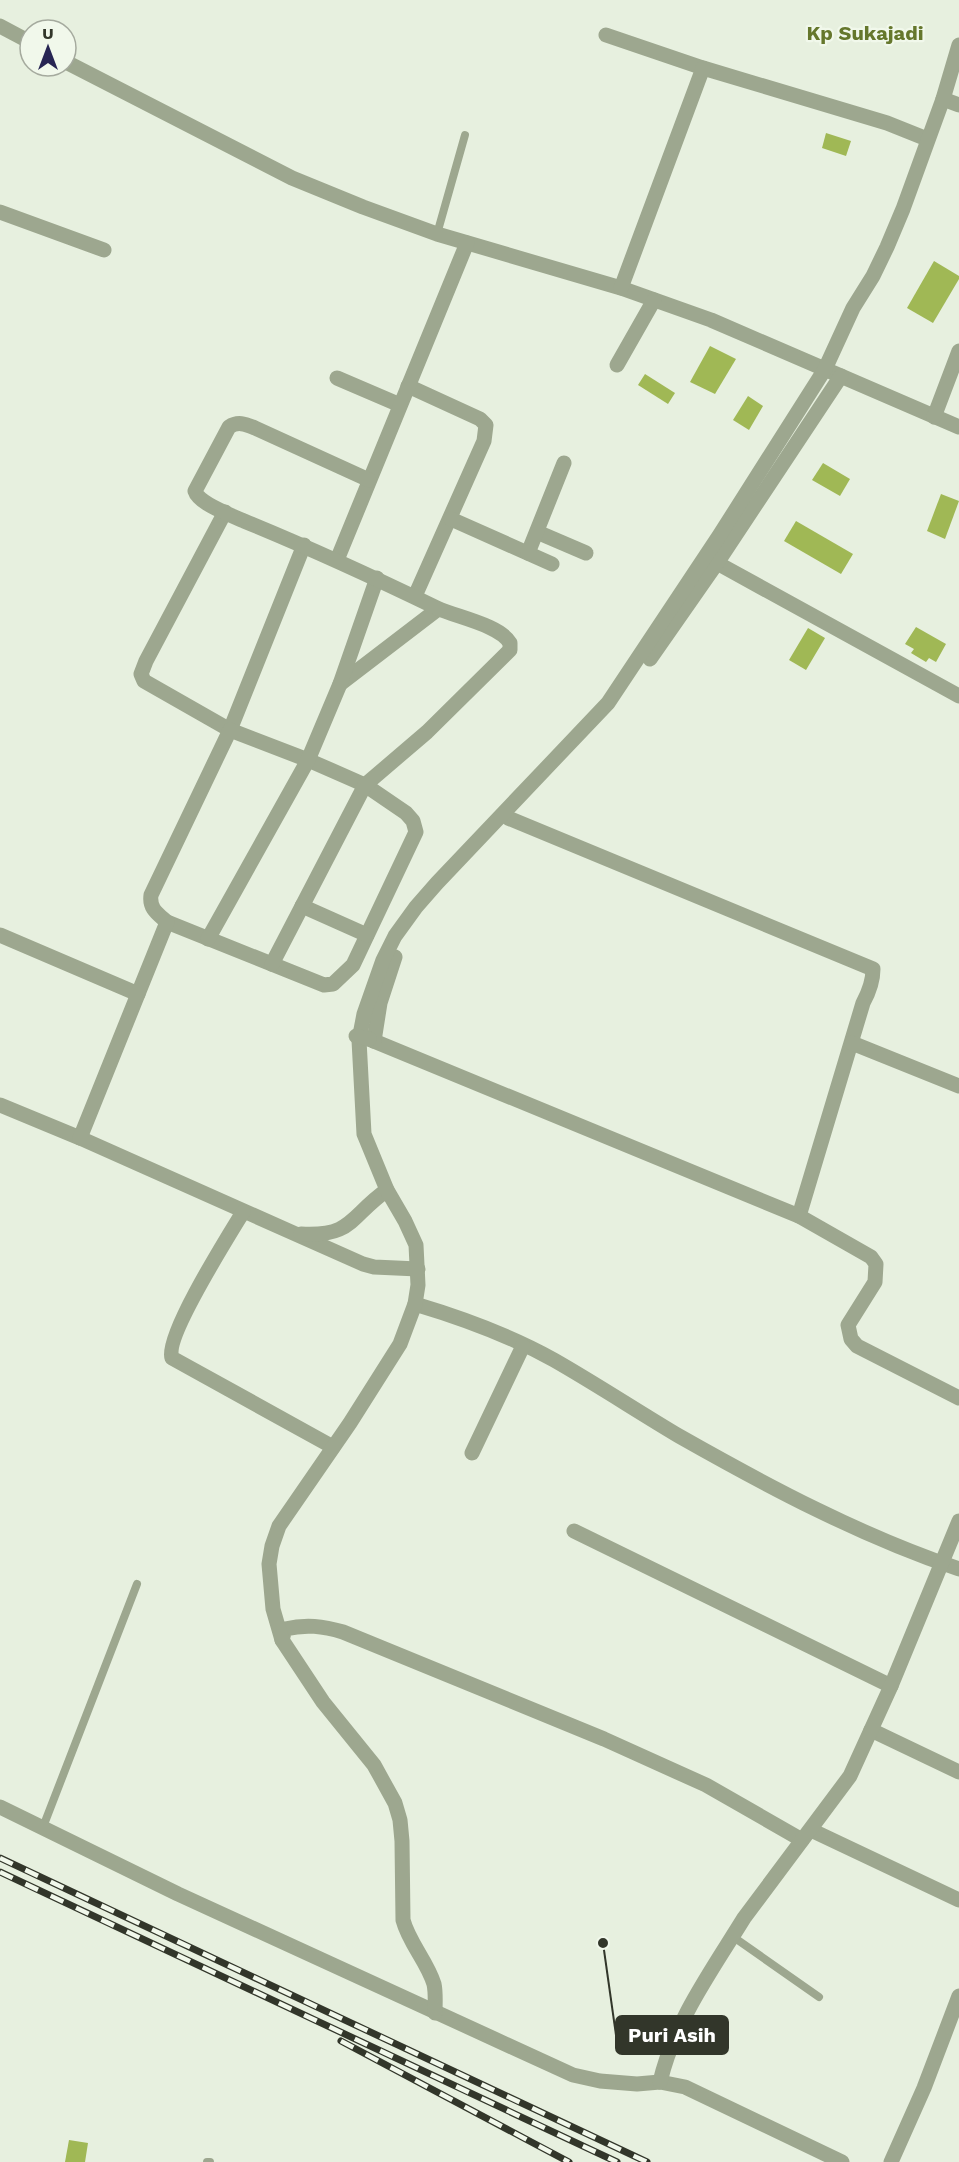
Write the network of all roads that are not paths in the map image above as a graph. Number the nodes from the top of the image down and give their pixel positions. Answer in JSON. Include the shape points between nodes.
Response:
{"nodes":[{"id":1,"x":0,"y":26,"type":"edge"},
{"id":2,"x":606,"y":35,"type":"dead end"},
{"id":3,"x":18,"y":36,"type":"edge"},
{"id":4,"x":959,"y":45,"type":"edge"},
{"id":5,"x":78,"y":68,"type":"edge"},
{"id":6,"x":703,"y":68,"type":"junction"},
{"id":7,"x":943,"y":99,"type":"junction"},
{"id":8,"x":959,"y":105,"type":"edge"},
{"id":9,"x":465,"y":135,"type":"dead end"},
{"id":10,"x":927,"y":140,"type":"junction"},
{"id":11,"x":0,"y":212,"type":"edge"},
{"id":12,"x":437,"y":234,"type":"junction"},
{"id":13,"x":467,"y":243,"type":"junction"},
{"id":14,"x":104,"y":250,"type":"dead end"},
{"id":15,"x":621,"y":288,"type":"junction"},
{"id":16,"x":654,"y":300,"type":"junction"},
{"id":17,"x":959,"y":351,"type":"edge"},
{"id":18,"x":617,"y":365,"type":"dead end"},
{"id":19,"x":825,"y":369,"type":"junction"},
{"id":20,"x":841,"y":376,"type":"junction"},
{"id":21,"x":337,"y":378,"type":"dead end"},
{"id":22,"x":408,"y":386,"type":"junction"},
{"id":23,"x":400,"y":405,"type":"junction"},
{"id":24,"x":934,"y":417,"type":"junction"},
{"id":25,"x":959,"y":427,"type":"edge"},
{"id":26,"x":564,"y":463,"type":"dead end"},
{"id":27,"x":369,"y":480,"type":"junction"},
{"id":28,"x":225,"y":512,"type":"junction"},
{"id":29,"x":451,"y":519,"type":"junction"},
{"id":30,"x":537,"y":532,"type":"junction"},
{"id":31,"x":304,"y":545,"type":"junction"},
{"id":32,"x":528,"y":553,"type":"junction"},
{"id":33,"x":586,"y":553,"type":"dead end"},
{"id":34,"x":337,"y":560,"type":"junction"},
{"id":35,"x":717,"y":563,"type":"junction"},
{"id":36,"x":552,"y":564,"type":"dead end"},
{"id":37,"x":377,"y":578,"type":"junction"},
{"id":38,"x":415,"y":596,"type":"junction"},
{"id":39,"x":438,"y":609,"type":"junction"},
{"id":40,"x":340,"y":684,"type":"junction"},
{"id":41,"x":959,"y":696,"type":"edge"},
{"id":42,"x":230,"y":730,"type":"junction"},
{"id":43,"x":308,"y":760,"type":"junction"},
{"id":44,"x":365,"y":785,"type":"junction"},
{"id":45,"x":508,"y":818,"type":"junction"},
{"id":46,"x":302,"y":906,"type":"junction"},
{"id":47,"x":167,"y":922,"type":"junction"},
{"id":48,"x":0,"y":935,"type":"edge"},
{"id":49,"x":367,"y":935,"type":"junction"},
{"id":50,"x":208,"y":939,"type":"junction"},
{"id":51,"x":272,"y":964,"type":"junction"},
{"id":52,"x":138,"y":994,"type":"junction"},
{"id":53,"x":364,"y":1039,"type":"junction"},
{"id":54,"x":852,"y":1042,"type":"junction"},
{"id":55,"x":959,"y":1086,"type":"edge"},
{"id":56,"x":0,"y":1105,"type":"edge"},
{"id":57,"x":80,"y":1138,"type":"junction"},
{"id":58,"x":387,"y":1190,"type":"junction"},
{"id":59,"x":243,"y":1212,"type":"junction"},
{"id":60,"x":799,"y":1216,"type":"junction"},
{"id":61,"x":293,"y":1234,"type":"junction"},
{"id":62,"x":418,"y":1269,"type":"junction"},
{"id":63,"x":415,"y":1304,"type":"junction"},
{"id":64,"x":523,"y":1346,"type":"junction"},
{"id":65,"x":959,"y":1398,"type":"edge"},
{"id":66,"x":333,"y":1447,"type":"junction"},
{"id":67,"x":472,"y":1453,"type":"dead end"},
{"id":68,"x":959,"y":1521,"type":"edge"},
{"id":69,"x":574,"y":1531,"type":"dead end"},
{"id":70,"x":940,"y":1563,"type":"junction"},
{"id":71,"x":959,"y":1569,"type":"edge"},
{"id":72,"x":137,"y":1584,"type":"dead end"},
{"id":73,"x":284,"y":1634,"type":"junction"},
{"id":74,"x":891,"y":1686,"type":"junction"},
{"id":75,"x":872,"y":1730,"type":"junction"},
{"id":76,"x":959,"y":1772,"type":"edge"},
{"id":77,"x":0,"y":1807,"type":"edge"},
{"id":78,"x":43,"y":1827,"type":"junction"},
{"id":79,"x":807,"y":1835,"type":"junction"},
{"id":80,"x":959,"y":1900,"type":"edge"},
{"id":81,"x":732,"y":1936,"type":"junction"},
{"id":82,"x":959,"y":1996,"type":"edge"},
{"id":83,"x":819,"y":1997,"type":"dead end"},
{"id":84,"x":435,"y":2013,"type":"junction"},
{"id":85,"x":660,"y":2082,"type":"junction"},
{"id":86,"x":842,"y":2162,"type":"edge"},
{"id":87,"x":891,"y":2162,"type":"edge"}],
"edges":[{"from":1,"to":3,"type":"street"},
{"from":2,"to":6,"type":"street"},
{"from":4,"to":7,"type":"street"},
{"from":5,"to":12,"type":"street","via":[[292,178]]},
{"from":6,"to":10,"type":"street","via":[[887,123]]},
{"from":6,"to":15,"type":"street"},
{"from":7,"to":8,"type":"street"},
{"from":7,"to":10,"type":"street"},
{"from":9,"to":12,"type":"lane"},
{"from":10,"to":19,"type":"street","via":[[887,246]]},
{"from":11,"to":14,"type":"street"},
{"from":12,"to":13,"type":"street"},
{"from":13,"to":15,"type":"street"},
{"from":13,"to":22,"type":"street"},
{"from":15,"to":16,"type":"street"},
{"from":16,"to":18,"type":"street"},
{"from":16,"to":19,"type":"street"},
{"from":17,"to":24,"type":"street"},
{"from":19,"to":20,"type":"street"},
{"from":19,"to":53,"type":"street","via":[[608,703],[437,883],[395,936],[364,1014]]},
{"from":20,"to":24,"type":"street"},
{"from":20,"to":35,"type":"street"},
{"from":21,"to":23,"type":"street"},
{"from":22,"to":23,"type":"street"},
{"from":22,"to":29,"type":"street","via":[[486,425],[484,441]]},
{"from":23,"to":27,"type":"street"},
{"from":24,"to":25,"type":"street"},
{"from":26,"to":30,"type":"street"},
{"from":27,"to":28,"type":"street","via":[[255,428],[234,423],[195,490],[200,499]]},
{"from":27,"to":34,"type":"street"},
{"from":28,"to":31,"type":"street"},
{"from":28,"to":42,"type":"street","via":[[141,674],[144,681]]},
{"from":29,"to":32,"type":"street"},
{"from":29,"to":38,"type":"street"},
{"from":30,"to":32,"type":"street"},
{"from":30,"to":33,"type":"street"},
{"from":31,"to":34,"type":"street"},
{"from":31,"to":42,"type":"street"},
{"from":32,"to":36,"type":"street"},
{"from":34,"to":37,"type":"street"},
{"from":35,"to":41,"type":"street"},
{"from":35,"to":45,"type":"street","via":[[642,670]]},
{"from":37,"to":38,"type":"street"},
{"from":37,"to":40,"type":"street"},
{"from":38,"to":39,"type":"street"},
{"from":39,"to":40,"type":"street"},
{"from":39,"to":44,"type":"street","via":[[501,633],[510,643],[510,650],[427,732]]},
{"from":40,"to":43,"type":"street"},
{"from":42,"to":43,"type":"street"},
{"from":42,"to":47,"type":"street","via":[[151,896],[153,909]]},
{"from":43,"to":44,"type":"street"},
{"from":43,"to":50,"type":"street"},
{"from":44,"to":46,"type":"street"},
{"from":44,"to":49,"type":"street","via":[[406,813],[416,832]]},
{"from":45,"to":53,"type":"street","via":[[412,926],[396,954]]},
{"from":45,"to":54,"type":"street","via":[[873,969]]},
{"from":46,"to":49,"type":"street"},
{"from":46,"to":51,"type":"street"},
{"from":47,"to":50,"type":"street"},
{"from":47,"to":52,"type":"street"},
{"from":48,"to":52,"type":"street"},
{"from":49,"to":51,"type":"street","via":[[353,965],[333,984],[324,985]]},
{"from":50,"to":51,"type":"street"},
{"from":52,"to":57,"type":"street"},
{"from":53,"to":58,"type":"street","via":[[364,1134]]},
{"from":53,"to":60,"type":"street"},
{"from":54,"to":55,"type":"street"},
{"from":54,"to":60,"type":"street"},
{"from":56,"to":57,"type":"street"},
{"from":57,"to":59,"type":"street"},
{"from":58,"to":61,"type":"street","via":[[341,1230],[320,1235]]},
{"from":58,"to":62,"type":"street","via":[[412,1234]]},
{"from":59,"to":61,"type":"street"},
{"from":59,"to":66,"type":"street","via":[[191,1302],[173,1342],[172,1358]]},
{"from":60,"to":65,"type":"street","via":[[871,1257],[876,1264],[875,1282],[848,1325],[857,1346]]},
{"from":61,"to":62,"type":"street","via":[[363,1264]]},
{"from":62,"to":63,"type":"street"},
{"from":63,"to":64,"type":"street"},
{"from":63,"to":66,"type":"street","via":[[400,1344]]},
{"from":64,"to":67,"type":"street"},
{"from":64,"to":70,"type":"street","via":[[766,1484],[852,1527]]},
{"from":66,"to":73,"type":"street","via":[[279,1526],[272,1546],[269,1584],[273,1609]]},
{"from":68,"to":70,"type":"street"},
{"from":69,"to":74,"type":"street"},
{"from":70,"to":71,"type":"street"},
{"from":70,"to":74,"type":"street"},
{"from":72,"to":78,"type":"lane"},
{"from":73,"to":79,"type":"street","via":[[301,1625],[343,1632],[604,1739]]},
{"from":73,"to":84,"type":"street","via":[[323,1702],[374,1765],[395,1803],[402,1841],[403,1920],[434,1986]]},
{"from":74,"to":75,"type":"street"},
{"from":75,"to":76,"type":"street"},
{"from":75,"to":79,"type":"street","via":[[850,1776]]},
{"from":77,"to":78,"type":"street"},
{"from":78,"to":84,"type":"street"},
{"from":79,"to":80,"type":"street"},
{"from":79,"to":81,"type":"street"},
{"from":81,"to":83,"type":"lane"},
{"from":81,"to":85,"type":"street","via":[[672,2041]]},
{"from":82,"to":87,"type":"street"},
{"from":84,"to":85,"type":"street","via":[[573,2075],[637,2084]]},
{"from":85,"to":86,"type":"street","via":[[686,2087]]}]}
